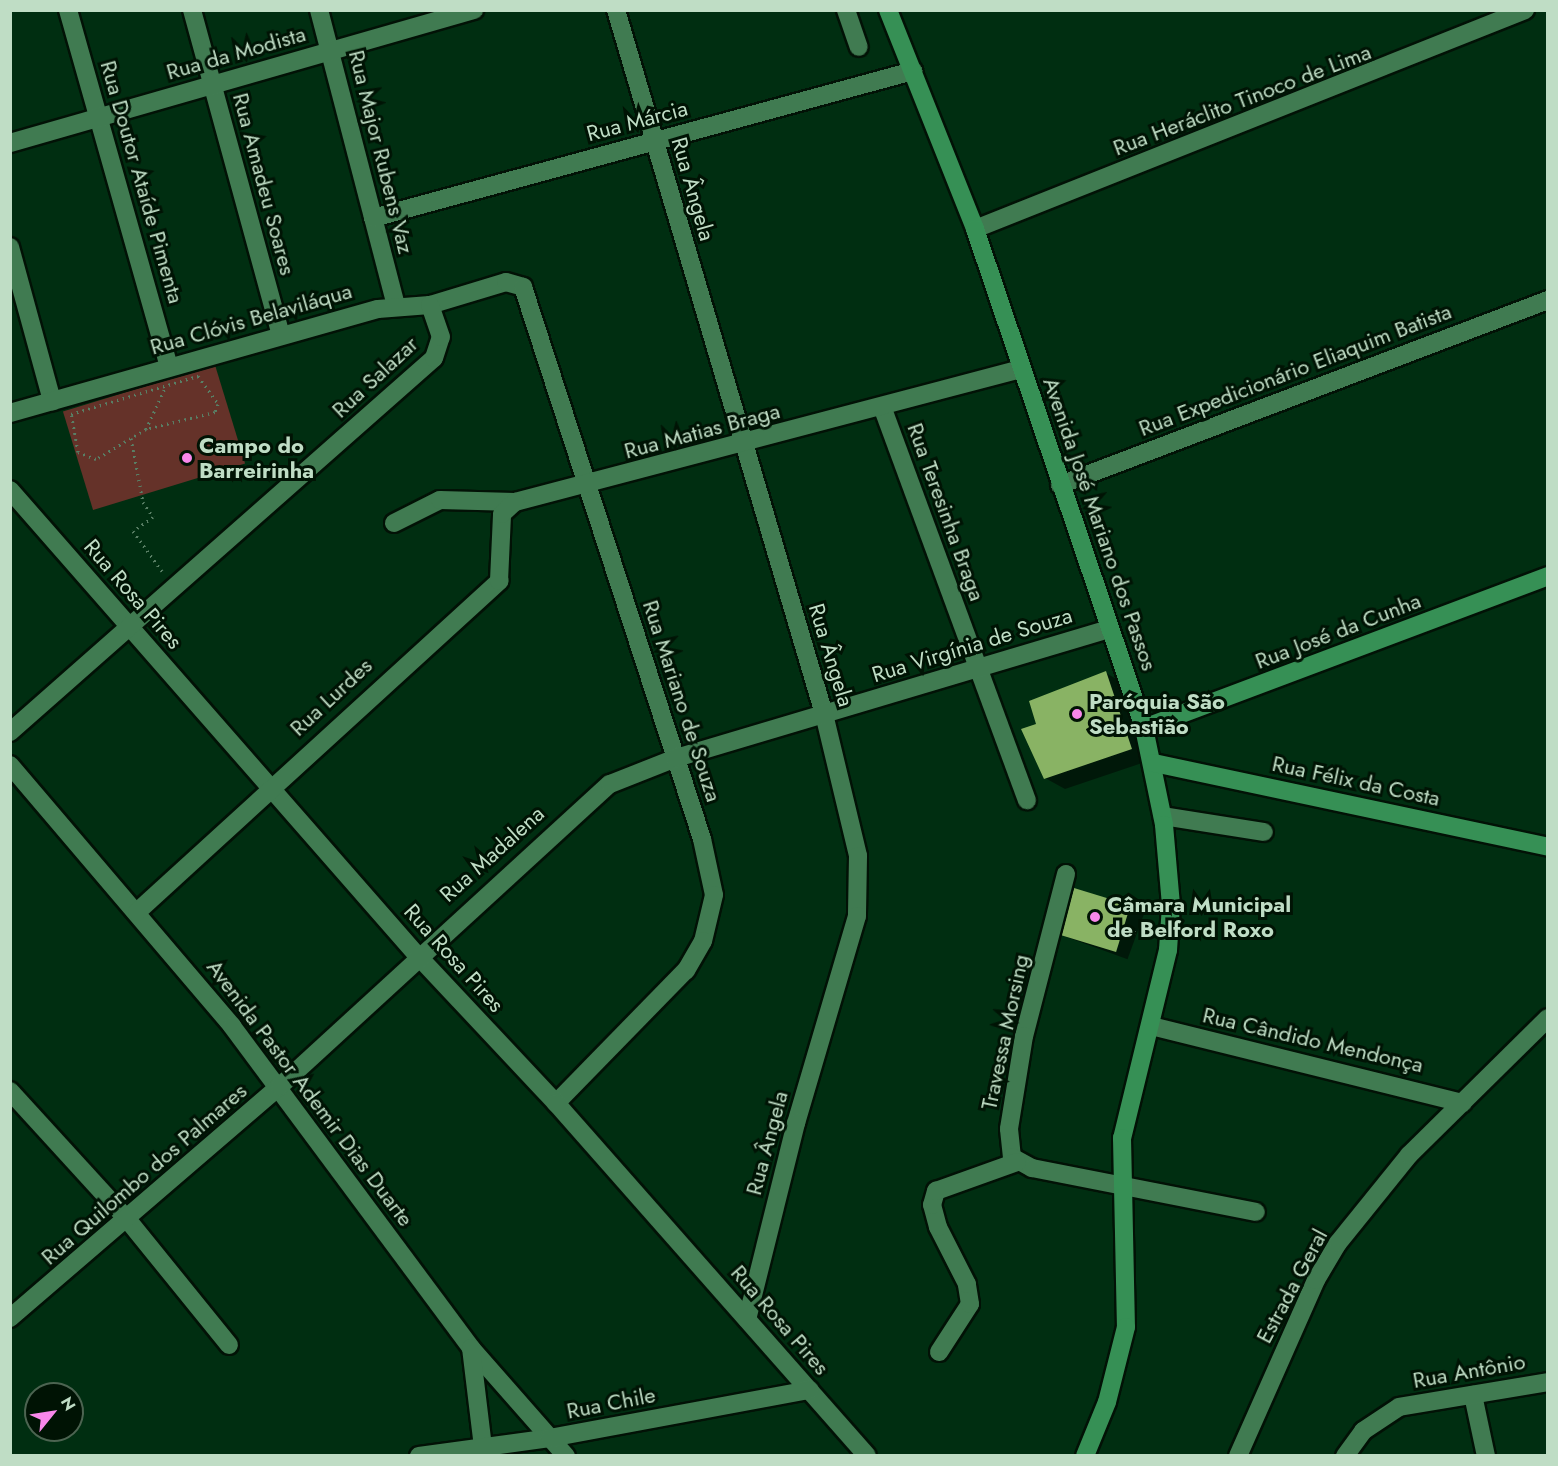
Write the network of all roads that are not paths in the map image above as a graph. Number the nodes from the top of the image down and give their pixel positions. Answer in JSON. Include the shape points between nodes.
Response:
{"nodes":[{"id":1,"x":68,"y":10,"type":"edge"},
{"id":2,"x":192,"y":10,"type":"edge"},
{"id":3,"x":319,"y":10,"type":"edge"},
{"id":4,"x":474,"y":10,"type":"edge"},
{"id":5,"x":616,"y":10,"type":"edge"},
{"id":6,"x":846,"y":10,"type":"edge"},
{"id":7,"x":888,"y":10,"type":"edge"},
{"id":8,"x":1525,"y":10,"type":"edge"},
{"id":9,"x":859,"y":47,"type":"dead end"},
{"id":10,"x":330,"y":51,"type":"junction"},
{"id":11,"x":913,"y":71,"type":"junction"},
{"id":12,"x":213,"y":85,"type":"junction"},
{"id":13,"x":99,"y":117,"type":"junction"},
{"id":14,"x":654,"y":141,"type":"junction"},
{"id":15,"x":10,"y":142,"type":"edge"},
{"id":16,"x":374,"y":218,"type":"junction"},
{"id":17,"x":975,"y":229,"type":"junction"},
{"id":18,"x":10,"y":248,"type":"edge"},
{"id":19,"x":506,"y":282,"type":"joint"},
{"id":20,"x":1548,"y":300,"type":"edge"},
{"id":21,"x":430,"y":304,"type":"junction"},
{"id":22,"x":396,"y":305,"type":"junction"},
{"id":23,"x":280,"y":335,"type":"junction"},
{"id":24,"x":169,"y":366,"type":"junction"},
{"id":25,"x":1021,"y":369,"type":"junction"},
{"id":26,"x":52,"y":401,"type":"junction"},
{"id":27,"x":883,"y":409,"type":"junction"},
{"id":28,"x":10,"y":413,"type":"edge"},
{"id":29,"x":744,"y":445,"type":"junction"},
{"id":30,"x":1060,"y":485,"type":"junction"},
{"id":31,"x":586,"y":486,"type":"junction"},
{"id":32,"x":10,"y":490,"type":"edge"},
{"id":33,"x":515,"y":502,"type":"junction"},
{"id":34,"x":394,"y":523,"type":"dead end"},
{"id":35,"x":1548,"y":576,"type":"edge"},
{"id":36,"x":129,"y":627,"type":"junction"},
{"id":37,"x":1109,"y":629,"type":"junction"},
{"id":38,"x":978,"y":668,"type":"junction"},
{"id":39,"x":824,"y":714,"type":"junction"},
{"id":40,"x":1144,"y":728,"type":"junction"},
{"id":41,"x":10,"y":732,"type":"edge"},
{"id":42,"x":676,"y":758,"type":"junction"},
{"id":43,"x":1154,"y":763,"type":"junction"},
{"id":44,"x":10,"y":765,"type":"edge"},
{"id":45,"x":271,"y":786,"type":"junction"},
{"id":46,"x":1027,"y":800,"type":"dead end"},
{"id":47,"x":1163,"y":816,"type":"junction"},
{"id":48,"x":1264,"y":832,"type":"dead end"},
{"id":49,"x":1548,"y":847,"type":"edge"},
{"id":50,"x":1066,"y":874,"type":"dead end"},
{"id":51,"x":137,"y":912,"type":"junction"},
{"id":52,"x":417,"y":955,"type":"junction"},
{"id":53,"x":1548,"y":1018,"type":"edge"},
{"id":54,"x":1151,"y":1026,"type":"junction"},
{"id":55,"x":280,"y":1086,"type":"junction"},
{"id":56,"x":10,"y":1091,"type":"edge"},
{"id":57,"x":1463,"y":1102,"type":"junction"},
{"id":58,"x":556,"y":1103,"type":"junction"},
{"id":59,"x":1017,"y":1162,"type":"junction"},
{"id":60,"x":1123,"y":1188,"type":"junction"},
{"id":61,"x":1256,"y":1212,"type":"dead end"},
{"id":62,"x":127,"y":1219,"type":"junction"},
{"id":63,"x":10,"y":1318,"type":"edge"},
{"id":64,"x":747,"y":1319,"type":"junction"},
{"id":65,"x":229,"y":1345,"type":"dead end"},
{"id":66,"x":471,"y":1348,"type":"junction"},
{"id":67,"x":939,"y":1352,"type":"dead end"},
{"id":68,"x":1548,"y":1382,"type":"edge"},
{"id":69,"x":810,"y":1390,"type":"junction"},
{"id":70,"x":1473,"y":1395,"type":"junction"},
{"id":71,"x":550,"y":1438,"type":"junction"},
{"id":72,"x":483,"y":1452,"type":"edge"},
{"id":73,"x":419,"y":1455,"type":"edge"},
{"id":74,"x":566,"y":1455,"type":"edge"},
{"id":75,"x":867,"y":1455,"type":"edge"},
{"id":76,"x":1085,"y":1455,"type":"edge"},
{"id":77,"x":1238,"y":1455,"type":"edge"},
{"id":78,"x":1345,"y":1455,"type":"edge"},
{"id":79,"x":1486,"y":1455,"type":"edge"}],
"edges":[{"from":1,"to":13,"type":"street","name":"Rua Doutor Ataíde Pimenta"},
{"from":2,"to":12,"type":"street","name":"Rua Amadeu Soares"},
{"from":3,"to":10,"type":"street","name":"Rua Major Rubens Vaz"},
{"from":4,"to":10,"type":"street","name":"Rua da Modista"},
{"from":5,"to":14,"type":"street","name":"Rua Ângela"},
{"from":6,"to":9,"type":"street"},
{"from":7,"to":11,"type":"main road","name":"Avenida José Mariano dos Passos"},
{"from":8,"to":17,"type":"street","name":"Rua Heráclito Tinoco de Lima"},
{"from":10,"to":12,"type":"street","name":"Rua da Modista"},
{"from":10,"to":16,"type":"street","name":"Rua Major Rubens Vaz"},
{"from":11,"to":14,"type":"street","name":"Rua Márcia"},
{"from":11,"to":17,"type":"main road","name":"Avenida José Mariano dos Passos"},
{"from":12,"to":13,"type":"street","name":"Rua da Modista"},
{"from":12,"to":23,"type":"street","name":"Rua Amadeu Soares"},
{"from":13,"to":15,"type":"street","name":"Rua da Modista"},
{"from":13,"to":24,"type":"street","name":"Rua Doutor Ataíde Pimenta"},
{"from":14,"to":16,"type":"street","name":"Rua Márcia"},
{"from":14,"to":29,"type":"street","name":"Rua Ângela"},
{"from":16,"to":22,"type":"street","name":"Rua Major Rubens Vaz"},
{"from":17,"to":25,"type":"main road","name":"Avenida José Mariano dos Passos"},
{"from":18,"to":26,"type":"street"},
{"from":19,"to":21,"type":"street","name":"Rua Clóvis Belaviláqua"},
{"from":19,"to":31,"type":"street","name":"Rua Mariano de Souza","via":[[516,282],[531,300]]},
{"from":20,"to":30,"type":"street","name":"Rua Expedicionário Eliaquim Batista"},
{"from":21,"to":22,"type":"street","name":"Rua Clóvis Belaviláqua"},
{"from":21,"to":36,"type":"street","name":"Rua Salazar","via":[[441,337],[434,358]]},
{"from":22,"to":23,"type":"street","name":"Rua Clóvis Belaviláqua"},
{"from":23,"to":24,"type":"street","name":"Rua Clóvis Belaviláqua"},
{"from":24,"to":26,"type":"street","name":"Rua Clóvis Belaviláqua"},
{"from":25,"to":27,"type":"street","name":"Rua Matias Braga"},
{"from":25,"to":30,"type":"main road","name":"Avenida José Mariano dos Passos"},
{"from":26,"to":28,"type":"street","name":"Rua Clóvis Belaviláqua"},
{"from":27,"to":29,"type":"street","name":"Rua Matias Braga"},
{"from":27,"to":38,"type":"street","name":"Rua Teresinha Braga"},
{"from":29,"to":31,"type":"street","name":"Rua Matias Braga"},
{"from":29,"to":39,"type":"street","name":"Rua Ângela"},
{"from":30,"to":37,"type":"main road","name":"Avenida José Mariano dos Passos"},
{"from":31,"to":33,"type":"street","name":"Rua Matias Braga"},
{"from":31,"to":42,"type":"street","name":"Rua Mariano de Souza"},
{"from":32,"to":36,"type":"street","name":"Rua Rosa Pires"},
{"from":33,"to":34,"type":"street","name":"Rua Matias Braga","via":[[440,500]]},
{"from":33,"to":45,"type":"street","name":"Rua Lurdes","via":[[502,514],[499,581]]},
{"from":35,"to":40,"type":"main road","name":"Rua José da Cunha"},
{"from":36,"to":41,"type":"street","name":"Rua Salazar"},
{"from":36,"to":45,"type":"street","name":"Rua Rosa Pires"},
{"from":37,"to":38,"type":"street","name":"Rua Virgínia de Souza"},
{"from":37,"to":40,"type":"main road","name":"Avenida José Mariano dos Passos"},
{"from":38,"to":39,"type":"street","name":"Rua Virgínia de Souza"},
{"from":38,"to":46,"type":"street","name":"Rua Teresinha Braga"},
{"from":39,"to":42,"type":"street","name":"Rua Virgínia de Souza"},
{"from":39,"to":64,"type":"street","name":"Rua Ângela","via":[[851,812],[860,903]]},
{"from":40,"to":43,"type":"main road","name":"Avenida José Mariano dos Passos"},
{"from":42,"to":52,"type":"street","name":"Rua Madalena","via":[[624,777],[589,798]]},
{"from":42,"to":58,"type":"street","name":"Rua Mariano de Souza","via":[[714,894],[709,925],[670,989]]},
{"from":43,"to":47,"type":"main road","name":"Avenida José Mariano dos Passos"},
{"from":43,"to":49,"type":"main road","name":"Rua Félix da Costa"},
{"from":44,"to":51,"type":"street","name":"Avenida Pastor Ademir Dias Duarte"},
{"from":45,"to":51,"type":"street","name":"Rua Lurdes"},
{"from":45,"to":52,"type":"street","name":"Rua Rosa Pires"},
{"from":47,"to":48,"type":"street"},
{"from":47,"to":54,"type":"main road","name":"Avenida José Mariano dos Passos","via":[[1171,927]]},
{"from":50,"to":59,"type":"street","name":"Travessa Morsing","via":[[1014,1090],[1009,1148]]},
{"from":51,"to":55,"type":"street","name":"Avenida Pastor Ademir Dias Duarte"},
{"from":52,"to":55,"type":"street","name":"Rua Madalena"},
{"from":52,"to":58,"type":"street","name":"Rua Rosa Pires"},
{"from":53,"to":57,"type":"street","name":"Estrada Geral"},
{"from":54,"to":57,"type":"street","name":"Rua Cândido Mendonça"},
{"from":54,"to":60,"type":"main road","name":"Avenida José Mariano dos Passos","via":[[1125,1117]]},
{"from":55,"to":62,"type":"street","name":"Rua Quilombo dos Palmares"},
{"from":55,"to":66,"type":"street","name":"Avenida Pastor Ademir Dias Duarte"},
{"from":56,"to":62,"type":"street"},
{"from":57,"to":77,"type":"street","name":"Estrada Geral","via":[[1409,1155],[1338,1243],[1316,1280]]},
{"from":58,"to":64,"type":"street","name":"Rua Rosa Pires"},
{"from":59,"to":60,"type":"street"},
{"from":59,"to":67,"type":"street","via":[[936,1191],[932,1205],[938,1227],[967,1284],[970,1304]]},
{"from":60,"to":61,"type":"street"},
{"from":60,"to":76,"type":"main road","name":"Avenida José Mariano dos Passos","via":[[1126,1327],[1107,1402]]},
{"from":62,"to":63,"type":"street","name":"Rua Quilombo dos Palmares"},
{"from":62,"to":65,"type":"street"},
{"from":64,"to":69,"type":"street","name":"Rua Rosa Pires"},
{"from":66,"to":71,"type":"street","name":"Avenida Pastor Ademir Dias Duarte"},
{"from":66,"to":72,"type":"street"},
{"from":68,"to":70,"type":"street","name":"Rua Antônio"},
{"from":69,"to":71,"type":"street","name":"Rua Chile"},
{"from":69,"to":75,"type":"street","name":"Rua Rosa Pires"},
{"from":70,"to":78,"type":"street","name":"Rua Antônio","via":[[1399,1407],[1363,1431]]},
{"from":70,"to":79,"type":"street"},
{"from":71,"to":72,"type":"street","name":"Rua Chile"},
{"from":71,"to":74,"type":"street","name":"Avenida Pastor Ademir Dias Duarte"},
{"from":72,"to":73,"type":"street","name":"Rua Chile"}]}
